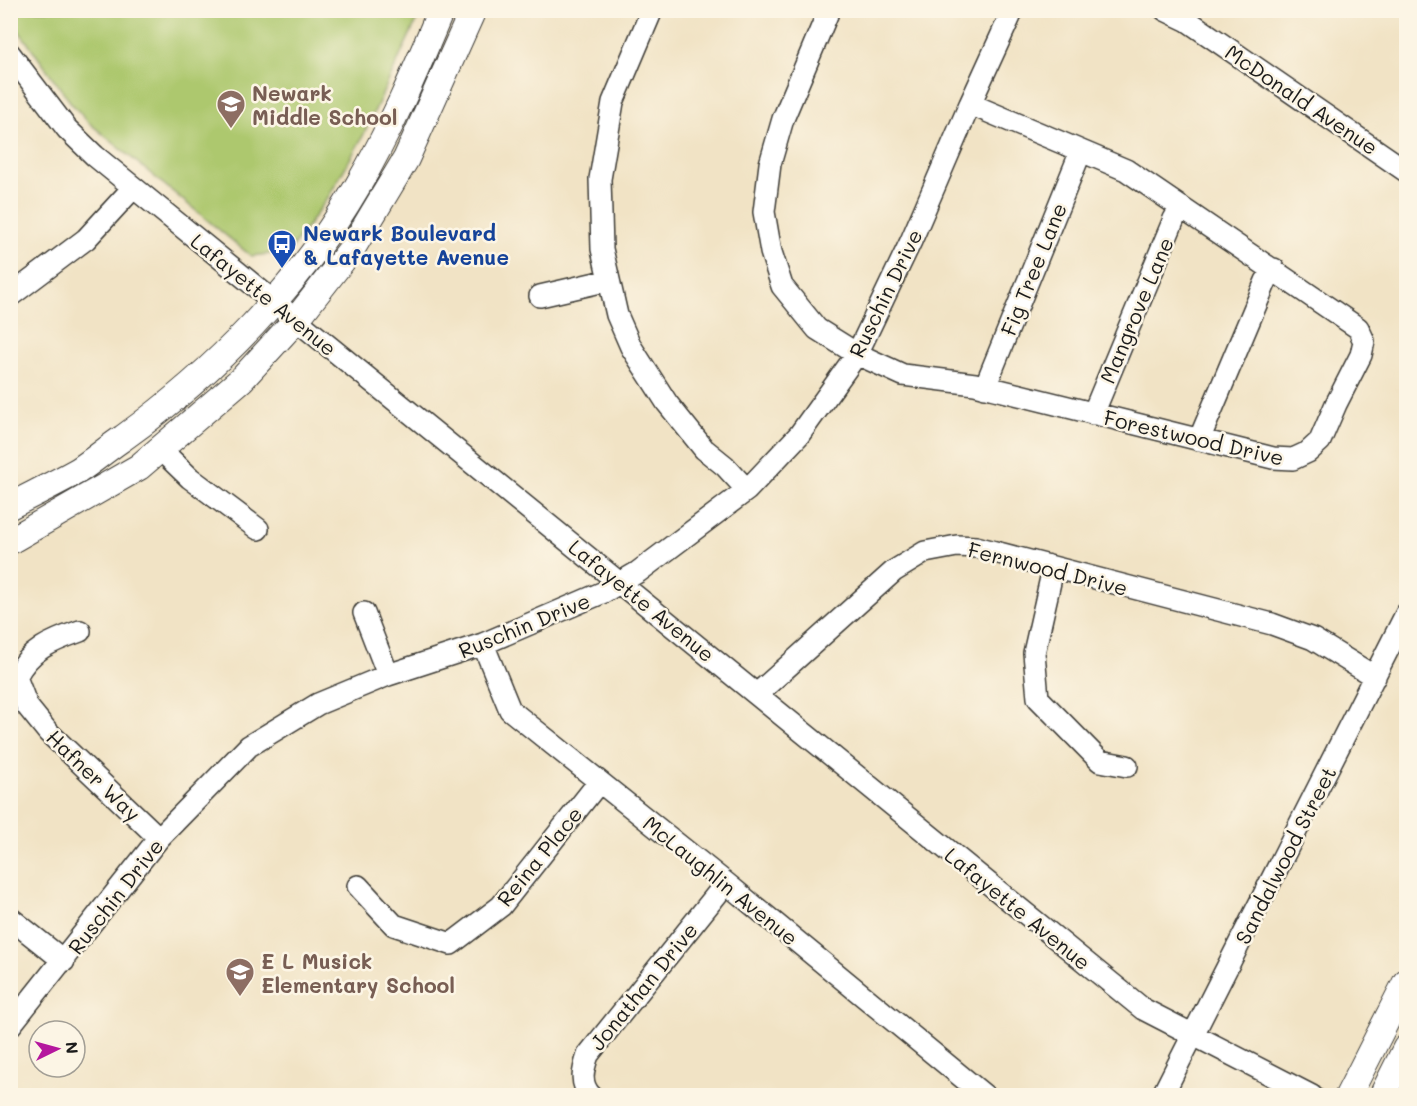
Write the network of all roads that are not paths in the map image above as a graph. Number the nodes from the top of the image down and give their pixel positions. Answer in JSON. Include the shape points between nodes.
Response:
{"nodes":[{"id":1,"x":441,"y":10,"type":"edge"},
{"id":2,"x":473,"y":10,"type":"edge"},
{"id":3,"x":652,"y":10,"type":"edge"},
{"id":4,"x":830,"y":10,"type":"edge"},
{"id":5,"x":1013,"y":10,"type":"edge"},
{"id":6,"x":1165,"y":10,"type":"edge"},
{"id":7,"x":1190,"y":16,"type":"edge"},
{"id":8,"x":10,"y":54,"type":"edge"},
{"id":9,"x":970,"y":104,"type":"junction"},
{"id":10,"x":1081,"y":151,"type":"junction"},
{"id":11,"x":1407,"y":171,"type":"edge"},
{"id":12,"x":134,"y":188,"type":"junction"},
{"id":13,"x":1181,"y":207,"type":"junction"},
{"id":14,"x":1274,"y":269,"type":"junction"},
{"id":15,"x":609,"y":280,"type":"junction"},
{"id":16,"x":10,"y":296,"type":"edge"},
{"id":17,"x":540,"y":296,"type":"dead end"},
{"id":18,"x":274,"y":301,"type":"junction"},
{"id":19,"x":296,"y":320,"type":"junction"},
{"id":20,"x":857,"y":354,"type":"junction"},
{"id":21,"x":985,"y":387,"type":"junction"},
{"id":22,"x":1093,"y":414,"type":"junction"},
{"id":23,"x":1199,"y":440,"type":"junction"},
{"id":24,"x":160,"y":449,"type":"junction"},
{"id":25,"x":747,"y":490,"type":"junction"},
{"id":26,"x":10,"y":506,"type":"edge"},
{"id":27,"x":258,"y":529,"type":"dead end"},
{"id":28,"x":10,"y":541,"type":"edge"},
{"id":29,"x":1053,"y":569,"type":"junction"},
{"id":30,"x":620,"y":583,"type":"junction"},
{"id":31,"x":364,"y":613,"type":"dead end"},
{"id":32,"x":1407,"y":614,"type":"edge"},
{"id":33,"x":80,"y":631,"type":"dead end"},
{"id":34,"x":483,"y":644,"type":"junction"},
{"id":35,"x":388,"y":675,"type":"junction"},
{"id":36,"x":1375,"y":676,"type":"junction"},
{"id":37,"x":13,"y":677,"type":"edge"},
{"id":38,"x":757,"y":694,"type":"junction"},
{"id":39,"x":1128,"y":766,"type":"dead end"},
{"id":40,"x":599,"y":782,"type":"junction"},
{"id":41,"x":159,"y":838,"type":"junction"},
{"id":42,"x":726,"y":883,"type":"junction"},
{"id":43,"x":358,"y":886,"type":"dead end"},
{"id":44,"x":10,"y":918,"type":"edge"},
{"id":45,"x":64,"y":961,"type":"junction"},
{"id":46,"x":1407,"y":982,"type":"edge"},
{"id":47,"x":10,"y":1026,"type":"edge"},
{"id":48,"x":1194,"y":1036,"type":"junction"},
{"id":49,"x":1407,"y":1047,"type":"edge"},
{"id":50,"x":979,"y":1094,"type":"edge"},
{"id":51,"x":591,"y":1095,"type":"edge"},
{"id":52,"x":1162,"y":1095,"type":"edge"},
{"id":53,"x":1312,"y":1095,"type":"edge"},
{"id":54,"x":1348,"y":1095,"type":"edge"},
{"id":55,"x":1382,"y":1095,"type":"edge"}],
"edges":[{"from":1,"to":18,"type":"main road","via":[[389,128],[357,187]]},
{"from":2,"to":19,"type":"main road","via":[[406,159],[353,248]]},
{"from":3,"to":15,"type":"street","via":[[613,102],[604,144],[599,212]]},
{"from":4,"to":20,"type":"street","name":"Forestwood Drive","via":[[783,119],[770,164],[764,212],[782,286],[818,329]]},
{"from":5,"to":9,"type":"street","name":"Ruschin Drive"},
{"from":6,"to":7,"type":"street","name":"McDonald Avenue"},
{"from":7,"to":11,"type":"street","name":"McDonald Avenue"},
{"from":8,"to":12,"type":"street","name":"Lafayette Avenue","via":[[67,129]]},
{"from":9,"to":10,"type":"street","name":"Forestwood Drive"},
{"from":9,"to":20,"type":"street","name":"Ruschin Drive","via":[[911,242]]},
{"from":10,"to":13,"type":"street","name":"Forestwood Drive","via":[[1126,170]]},
{"from":10,"to":21,"type":"street","name":"Fig Tree Lane"},
{"from":12,"to":16,"type":"street","via":[[86,239]]},
{"from":12,"to":18,"type":"street","name":"Lafayette Avenue"},
{"from":13,"to":14,"type":"street","name":"Forestwood Drive"},
{"from":13,"to":22,"type":"street","name":"Mangrove Lane"},
{"from":14,"to":23,"type":"street"},
{"from":14,"to":23,"type":"street","name":"Forestwood Drive","via":[[1358,328],[1364,341],[1361,356],[1320,441],[1308,452],[1293,459],[1273,458]]},
{"from":15,"to":17,"type":"street"},
{"from":15,"to":25,"type":"street","via":[[617,315],[631,347],[667,403],[704,449]]},
{"from":18,"to":19,"type":"street","name":"Lafayette Avenue"},
{"from":18,"to":26,"type":"main road","via":[[201,376],[145,422],[80,469]]},
{"from":19,"to":24,"type":"main road","via":[[242,379]]},
{"from":19,"to":30,"type":"street","name":"Lafayette Avenue"},
{"from":20,"to":21,"type":"street","name":"Forestwood Drive","via":[[903,375]]},
{"from":20,"to":25,"type":"street","name":"Ruschin Drive","via":[[799,435]]},
{"from":21,"to":22,"type":"street","name":"Forestwood Drive"},
{"from":22,"to":23,"type":"street","name":"Forestwood Drive"},
{"from":24,"to":27,"type":"street","via":[[190,478]]},
{"from":24,"to":28,"type":"main road","via":[[139,467]]},
{"from":25,"to":30,"type":"street","name":"Ruschin Drive"},
{"from":29,"to":36,"type":"street","name":"Fernwood Drive","via":[[1272,624],[1313,639]]},
{"from":29,"to":38,"type":"street","name":"Fernwood Drive","via":[[976,547],[925,552],[894,571]]},
{"from":29,"to":39,"type":"street","via":[[1034,653],[1038,698],[1100,761]]},
{"from":30,"to":34,"type":"street","name":"Ruschin Drive"},
{"from":30,"to":38,"type":"street","name":"Lafayette Avenue"},
{"from":31,"to":35,"type":"street"},
{"from":32,"to":36,"type":"street","name":"Sandalwood Street"},
{"from":33,"to":37,"type":"street","via":[[49,642]]},
{"from":34,"to":35,"type":"street","name":"Ruschin Drive"},
{"from":34,"to":40,"type":"street","name":"McLaughlin Avenue","via":[[510,710]]},
{"from":35,"to":41,"type":"street","name":"Ruschin Drive","via":[[318,704],[249,746]]},
{"from":36,"to":48,"type":"street","name":"Sandalwood Street"},
{"from":37,"to":41,"type":"street","name":"Hafner Way","via":[[27,706],[48,732]]},
{"from":38,"to":48,"type":"street","name":"Lafayette Avenue","via":[[1143,1009]]},
{"from":40,"to":42,"type":"street","name":"McLaughlin Avenue"},
{"from":40,"to":43,"type":"street","name":"Reina Place","via":[[501,906],[451,944],[394,925]]},
{"from":41,"to":45,"type":"street","name":"Ruschin Drive"},
{"from":42,"to":50,"type":"street","name":"McLaughlin Avenue"},
{"from":42,"to":51,"type":"street","name":"Jonathan Drive","via":[[588,1055],[582,1075]]},
{"from":44,"to":45,"type":"street"},
{"from":45,"to":47,"type":"street","name":"Ruschin Drive"},
{"from":46,"to":54,"type":"main road"},
{"from":48,"to":52,"type":"street","name":"Sandalwood Street"},
{"from":48,"to":53,"type":"street","name":"Lafayette Avenue"},
{"from":49,"to":55,"type":"main road"}]}
